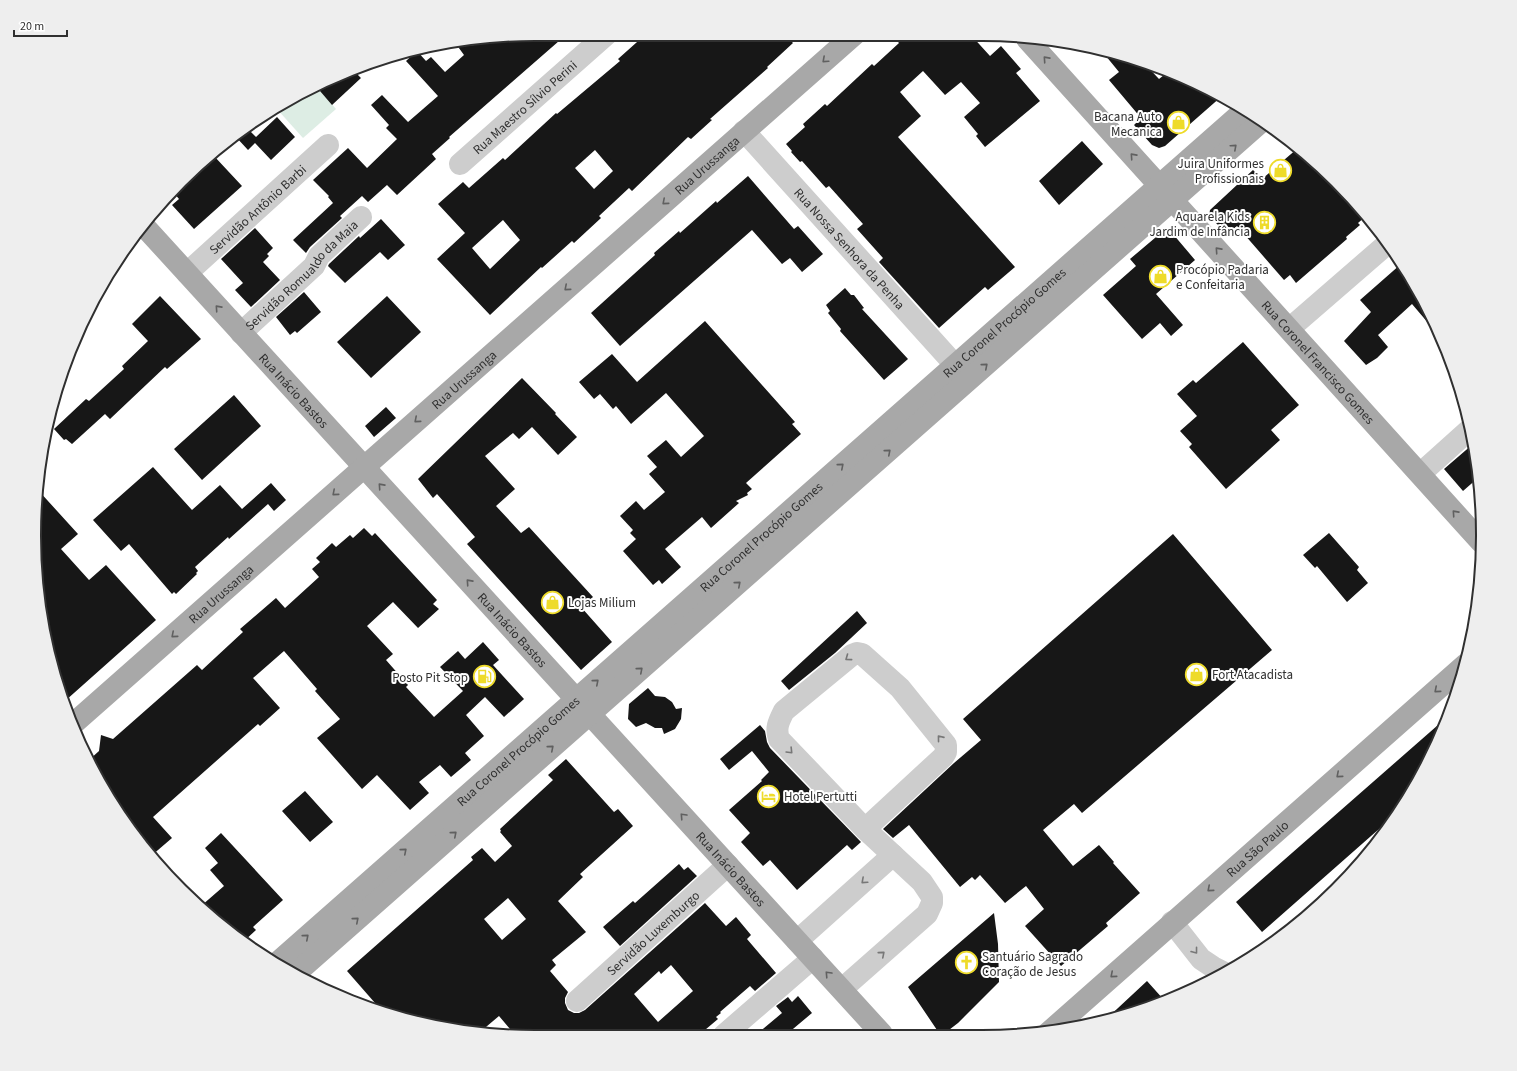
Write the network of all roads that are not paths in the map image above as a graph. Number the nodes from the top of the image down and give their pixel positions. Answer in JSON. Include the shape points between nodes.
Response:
{"nodes":[{"id":1,"x":599,"y":41,"type":"edge"},
{"id":2,"x":846,"y":41,"type":"edge"},
{"id":3,"x":1032,"y":44,"type":"edge"},
{"id":4,"x":1241,"y":114,"type":"edge"},
{"id":5,"x":1257,"y":125,"type":"edge"},
{"id":6,"x":744,"y":132,"type":"junction"},
{"id":7,"x":328,"y":145,"type":"dead end"},
{"id":8,"x":460,"y":164,"type":"dead end"},
{"id":9,"x":1166,"y":193,"type":"junction"},
{"id":10,"x":361,"y":217,"type":"dead end"},
{"id":11,"x":147,"y":229,"type":"edge"},
{"id":12,"x":1383,"y":247,"type":"edge"},
{"id":13,"x":187,"y":274,"type":"junction"},
{"id":14,"x":1289,"y":329,"type":"junction"},
{"id":15,"x":242,"y":333,"type":"junction"},
{"id":16,"x":955,"y":365,"type":"junction"},
{"id":17,"x":1465,"y":434,"type":"edge"},
{"id":18,"x":364,"y":467,"type":"junction"},
{"id":19,"x":1420,"y":474,"type":"junction"},
{"id":20,"x":1476,"y":536,"type":"edge"},
{"id":21,"x":1456,"y":673,"type":"edge"},
{"id":22,"x":583,"y":707,"type":"junction"},
{"id":23,"x":77,"y":720,"type":"edge"},
{"id":24,"x":865,"y":829,"type":"junction"},
{"id":25,"x":893,"y":855,"type":"junction"},
{"id":26,"x":728,"y":865,"type":"junction"},
{"id":27,"x":1172,"y":922,"type":"junction"},
{"id":28,"x":797,"y":941,"type":"junction"},
{"id":29,"x":813,"y":958,"type":"junction"},
{"id":30,"x":281,"y":960,"type":"edge"},
{"id":31,"x":299,"y":970,"type":"edge"},
{"id":32,"x":1218,"y":970,"type":"edge"},
{"id":33,"x":842,"y":989,"type":"junction"},
{"id":34,"x":577,"y":1000,"type":"dead end"},
{"id":35,"x":1058,"y":1024,"type":"edge"},
{"id":36,"x":730,"y":1030,"type":"edge"},
{"id":37,"x":878,"y":1030,"type":"edge"}],
"edges":[{"from":1,"to":8,"type":"street","name":"Rua Maestro Sílvio Perini"},
{"from":2,"to":6,"type":"main road","name":"Rua Urussanga","one_way":true},
{"from":9,"to":3,"type":"main road","name":"Rua Coronel Francisco Gomes","one_way":true},
{"from":4,"to":9,"type":"main road","name":"Rua Coronel Procópio Gomes"},
{"from":9,"to":5,"type":"main road","name":"Rua Coronel Procópio Gomes","one_way":true},
{"from":6,"to":16,"type":"street","name":"Rua Nossa Senhora da Penha"},
{"from":6,"to":18,"type":"main road","name":"Rua Urussanga","one_way":true},
{"from":7,"to":13,"type":"street","name":"Servidão Antônio Barbi"},
{"from":14,"to":9,"type":"main road","name":"Rua Coronel Francisco Gomes","one_way":true},
{"from":9,"to":16,"type":"main road","name":"Rua Coronel Procópio Gomes"},
{"from":22,"to":9,"type":"main road","name":"Rua Coronel Procópio Gomes","one_way":true},
{"from":10,"to":15,"type":"street","name":"Servidão Romualdo da Maia","via":[[319,256],[314,266]]},
{"from":11,"to":13,"type":"main road","name":"Rua Inácio Bastos"},
{"from":12,"to":14,"type":"street"},
{"from":15,"to":13,"type":"main road","name":"Rua Inácio Bastos","one_way":true},
{"from":14,"to":19,"type":"main road","name":"Rua Coronel Francisco Gomes"},
{"from":15,"to":18,"type":"main road","name":"Rua Inácio Bastos"},
{"from":22,"to":16,"type":"main road","name":"Rua Coronel Procópio Gomes","one_way":true},
{"from":17,"to":19,"type":"street"},
{"from":22,"to":18,"type":"main road","name":"Rua Inácio Bastos","one_way":true},
{"from":18,"to":23,"type":"main road","name":"Rua Urussanga","one_way":true},
{"from":20,"to":19,"type":"main road","name":"Rua Coronel Francisco Gomes","one_way":true},
{"from":21,"to":27,"type":"main road","name":"Rua São Paulo","one_way":true},
{"from":26,"to":22,"type":"main road","name":"Rua Inácio Bastos","one_way":true},
{"from":30,"to":22,"type":"main road","name":"Rua Coronel Procópio Gomes","one_way":true},
{"from":31,"to":22,"type":"main road","name":"Rua Coronel Procópio Gomes","one_way":true},
{"from":24,"to":24,"type":"street","one_way":true,"via":[[943,757],[946,745],[900,688],[862,654],[857,653],[784,711],[776,731],[779,739]]},
{"from":24,"to":25,"type":"street"},
{"from":25,"to":28,"type":"street","one_way":true},
{"from":33,"to":25,"type":"street","one_way":true,"via":[[927,914],[932,903],[932,897],[922,882]]},
{"from":26,"to":28,"type":"main road","name":"Rua Inácio Bastos"},
{"from":26,"to":34,"type":"street","name":"Servidão Luxemburgo"},
{"from":27,"to":32,"type":"street","one_way":true,"via":[[1201,959]]},
{"from":27,"to":35,"type":"main road","name":"Rua São Paulo","one_way":true},
{"from":28,"to":29,"type":"main road","name":"Rua Inácio Bastos"},
{"from":33,"to":29,"type":"main road","name":"Rua Inácio Bastos","one_way":true},
{"from":29,"to":36,"type":"street"},
{"from":33,"to":37,"type":"main road","name":"Rua Inácio Bastos"}]}
